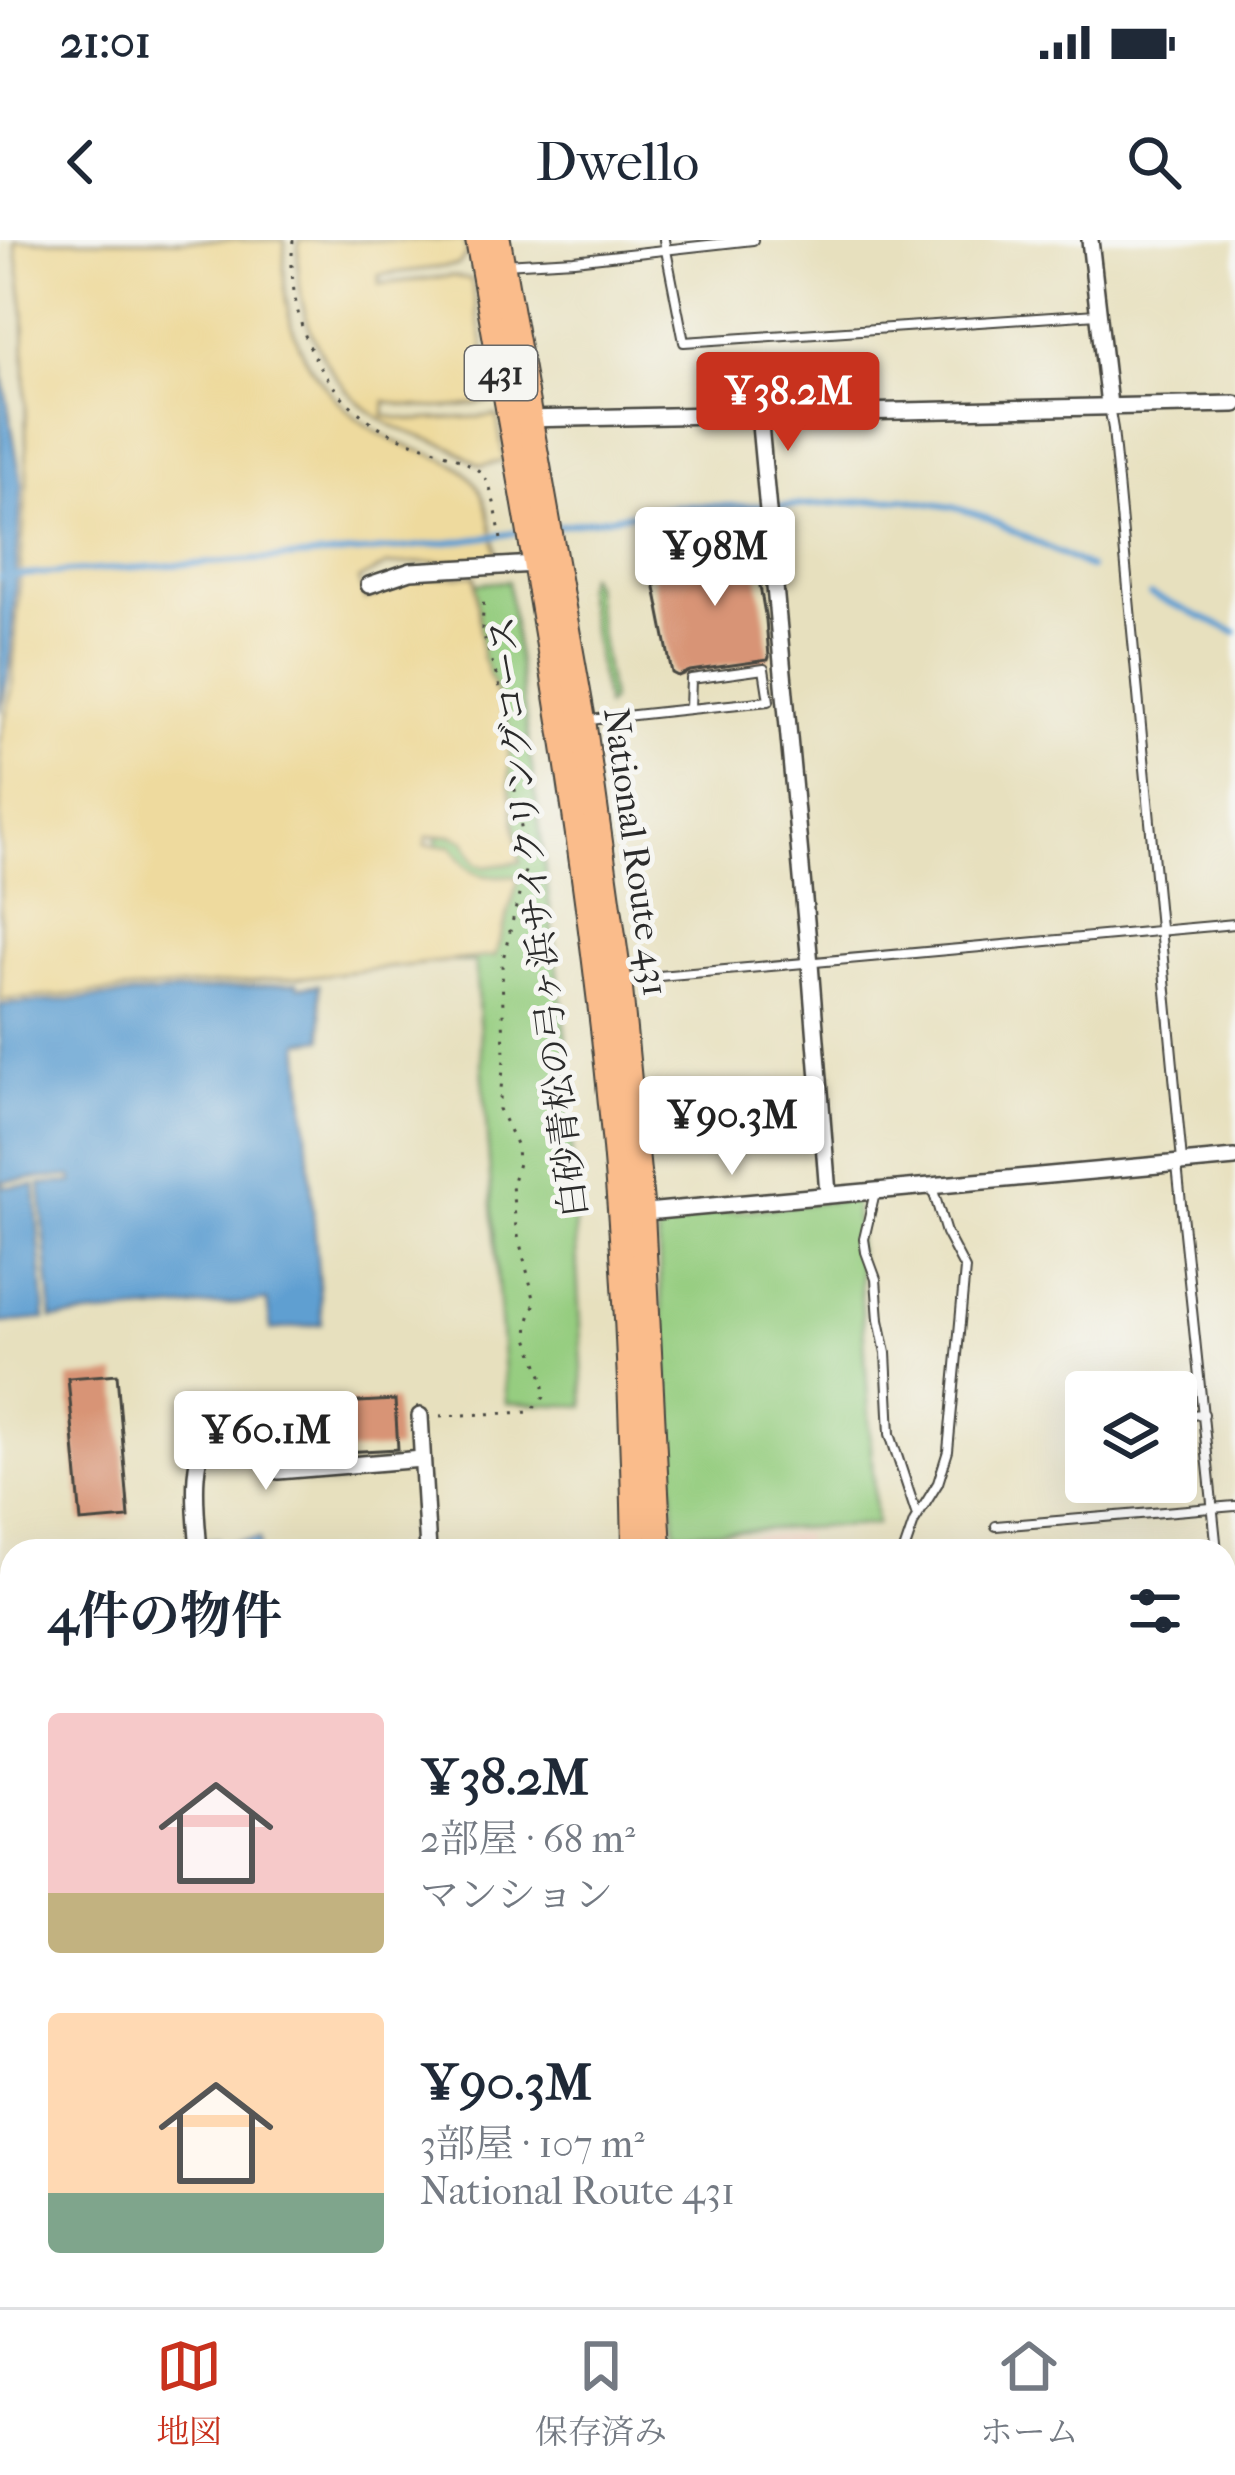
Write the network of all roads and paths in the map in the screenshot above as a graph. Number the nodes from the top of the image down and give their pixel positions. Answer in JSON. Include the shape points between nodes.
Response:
{"nodes":[{"id":1,"x":293,"y":240,"type":"edge"},
{"id":2,"x":478,"y":240,"type":"edge"},
{"id":3,"x":753,"y":240,"type":"edge"},
{"id":4,"x":1090,"y":240,"type":"edge"},
{"id":5,"x":665,"y":245,"type":"edge"},
{"id":6,"x":501,"y":252,"type":"edge"},
{"id":7,"x":1097,"y":314,"type":"junction"},
{"id":8,"x":1235,"y":404,"type":"edge"},
{"id":9,"x":1109,"y":405,"type":"junction"},
{"id":10,"x":759,"y":414,"type":"junction"},
{"id":11,"x":521,"y":420,"type":"junction"},
{"id":12,"x":536,"y":558,"type":"junction"},
{"id":13,"x":369,"y":585,"type":"dead end"},
{"id":14,"x":484,"y":594,"type":"dead end"},
{"id":15,"x":690,"y":709,"type":"junction"},
{"id":16,"x":584,"y":721,"type":"junction"},
{"id":17,"x":1235,"y":925,"type":"edge"},
{"id":18,"x":1160,"y":932,"type":"junction"},
{"id":19,"x":810,"y":964,"type":"junction"},
{"id":20,"x":619,"y":980,"type":"junction"},
{"id":21,"x":1235,"y":1158,"type":"edge"},
{"id":22,"x":1180,"y":1163,"type":"junction"},
{"id":23,"x":932,"y":1187,"type":"junction"},
{"id":24,"x":875,"y":1191,"type":"junction"},
{"id":25,"x":828,"y":1194,"type":"junction"},
{"id":26,"x":631,"y":1214,"type":"junction"},
{"id":27,"x":1197,"y":1414,"type":"edge"},
{"id":28,"x":1204,"y":1414,"type":"junction"},
{"id":29,"x":420,"y":1417,"type":"joint"},
{"id":30,"x":422,"y":1459,"type":"junction"},
{"id":31,"x":1235,"y":1506,"type":"edge"},
{"id":32,"x":1213,"y":1509,"type":"junction"},
{"id":33,"x":917,"y":1517,"type":"junction"},
{"id":34,"x":996,"y":1526,"type":"dead end"},
{"id":35,"x":198,"y":1539,"type":"edge"},
{"id":36,"x":427,"y":1539,"type":"edge"},
{"id":37,"x":635,"y":1539,"type":"edge"},
{"id":38,"x":658,"y":1539,"type":"edge"},
{"id":39,"x":909,"y":1539,"type":"edge"},
{"id":40,"x":1216,"y":1539,"type":"edge"}],
"edges":[{"from":1,"to":12,"type":"path","name":"白砂青松の弓ヶ浜サイクリングコース","via":[[296,312],[315,362],[372,422],[483,475],[503,554]]},
{"from":2,"to":11,"type":"highway","name":"National Route 431","number":"431"},
{"from":3,"to":5,"type":"lane"},
{"from":4,"to":7,"type":"street"},
{"from":5,"to":6,"type":"lane"},
{"from":5,"to":7,"type":"lane","via":[[684,343]]},
{"from":6,"to":11,"type":"highway","name":"National Route 431","number":"431"},
{"from":7,"to":9,"type":"street"},
{"from":8,"to":9,"type":"street"},
{"from":9,"to":10,"type":"street"},
{"from":9,"to":18,"type":"lane"},
{"from":10,"to":11,"type":"street"},
{"from":10,"to":19,"type":"street"},
{"from":11,"to":12,"type":"highway","name":"National Route 431","number":"431"},
{"from":12,"to":13,"type":"street","via":[[411,571]]},
{"from":12,"to":16,"type":"highway","name":"National Route 431","number":"431"},
{"from":12,"to":26,"type":"highway","name":"National Route 431","number":"431"},
{"from":14,"to":29,"type":"path","via":[[482,630],[519,759],[514,784],[527,863],[502,964],[499,1109],[517,1146],[516,1228],[535,1302],[528,1338],[545,1396],[530,1412]]},
{"from":15,"to":15,"type":"lane","via":[[691,679],[764,668],[769,701]]},
{"from":15,"to":16,"type":"lane"},
{"from":16,"to":20,"type":"highway","name":"National Route 431","number":"431"},
{"from":17,"to":18,"type":"lane"},
{"from":18,"to":19,"type":"lane"},
{"from":18,"to":22,"type":"lane"},
{"from":19,"to":20,"type":"lane"},
{"from":19,"to":25,"type":"street"},
{"from":20,"to":26,"type":"highway","name":"National Route 431","number":"431"},
{"from":21,"to":22,"type":"street"},
{"from":22,"to":23,"type":"street"},
{"from":22,"to":28,"type":"lane"},
{"from":23,"to":24,"type":"street"},
{"from":23,"to":33,"type":"lane","via":[[965,1269],[948,1451]]},
{"from":24,"to":25,"type":"street"},
{"from":24,"to":33,"type":"lane","via":[[864,1239],[886,1353],[890,1434]]},
{"from":25,"to":26,"type":"street"},
{"from":26,"to":37,"type":"highway","name":"National Route 431","number":"431"},
{"from":26,"to":38,"type":"highway","name":"National Route 431","number":"431"},
{"from":27,"to":28,"type":"lane"},
{"from":28,"to":32,"type":"lane"},
{"from":29,"to":30,"type":"street"},
{"from":30,"to":35,"type":"street","via":[[278,1471],[274,1423],[218,1427],[197,1457]]},
{"from":30,"to":36,"type":"street"},
{"from":31,"to":32,"type":"lane"},
{"from":32,"to":34,"type":"lane"},
{"from":32,"to":40,"type":"lane"},
{"from":33,"to":39,"type":"lane"}]}
